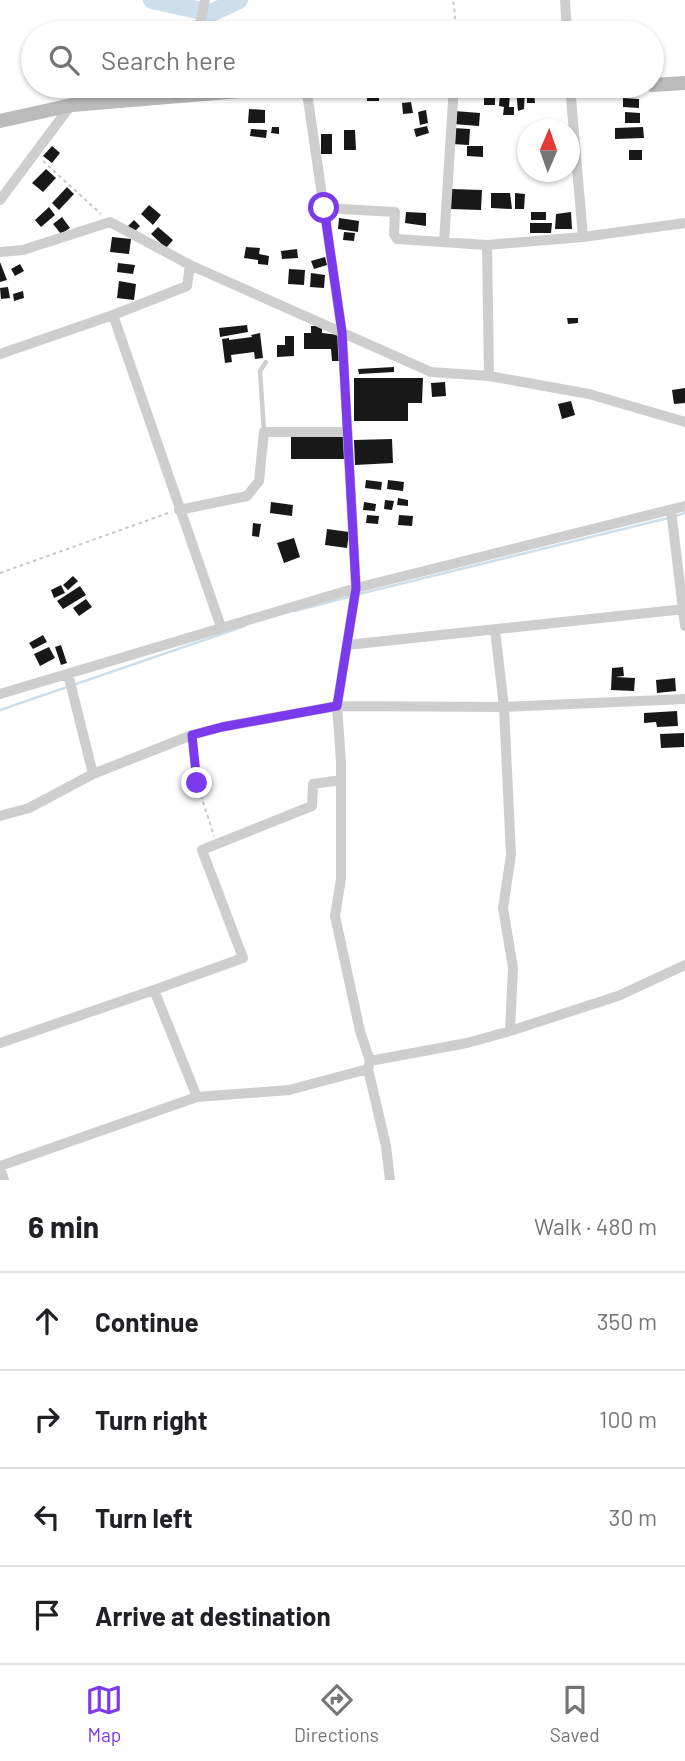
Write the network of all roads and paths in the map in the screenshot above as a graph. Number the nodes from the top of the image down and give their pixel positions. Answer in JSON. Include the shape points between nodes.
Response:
{"nodes":[{"id":1,"x":453,"y":0,"type":"edge"},
{"id":2,"x":565,"y":0,"type":"edge"},
{"id":3,"x":205,"y":1,"type":"edge"},
{"id":4,"x":201,"y":21,"type":"edge"},
{"id":5,"x":454,"y":21,"type":"edge"},
{"id":6,"x":566,"y":21,"type":"edge"},
{"id":7,"x":685,"y":83,"type":"edge"},
{"id":8,"x":664,"y":84,"type":"edge"},
{"id":9,"x":101,"y":98,"type":"edge"},
{"id":10,"x":306,"y":98,"type":"edge"},
{"id":11,"x":453,"y":98,"type":"edge"},
{"id":12,"x":571,"y":98,"type":"edge"},
{"id":13,"x":72,"y":105,"type":"junction"},
{"id":14,"x":0,"y":121,"type":"edge"},
{"id":15,"x":34,"y":154,"type":"junction"},
{"id":16,"x":0,"y":200,"type":"edge"},
{"id":17,"x":324,"y":208,"type":"junction"},
{"id":18,"x":110,"y":222,"type":"junction"},
{"id":19,"x":685,"y":223,"type":"edge"},
{"id":20,"x":583,"y":237,"type":"junction"},
{"id":21,"x":444,"y":242,"type":"junction"},
{"id":22,"x":487,"y":245,"type":"junction"},
{"id":23,"x":0,"y":252,"type":"edge"},
{"id":24,"x":190,"y":265,"type":"junction"},
{"id":25,"x":113,"y":314,"type":"junction"},
{"id":26,"x":342,"y":332,"type":"junction"},
{"id":27,"x":0,"y":354,"type":"edge"},
{"id":28,"x":266,"y":362,"type":"dead end"},
{"id":29,"x":489,"y":376,"type":"junction"},
{"id":30,"x":685,"y":422,"type":"edge"},
{"id":31,"x":264,"y":432,"type":"junction"},
{"id":32,"x":348,"y":432,"type":"junction"},
{"id":33,"x":685,"y":506,"type":"edge"},
{"id":34,"x":179,"y":510,"type":"junction"},
{"id":35,"x":671,"y":510,"type":"junction"},
{"id":36,"x":0,"y":573,"type":"edge"},
{"id":37,"x":356,"y":588,"type":"junction"},
{"id":38,"x":684,"y":610,"type":"edge"},
{"id":39,"x":685,"y":626,"type":"edge"},
{"id":40,"x":221,"y":627,"type":"junction"},
{"id":41,"x":495,"y":629,"type":"junction"},
{"id":42,"x":347,"y":645,"type":"junction"},
{"id":43,"x":68,"y":674,"type":"junction"},
{"id":44,"x":0,"y":694,"type":"edge"},
{"id":45,"x":685,"y":699,"type":"edge"},
{"id":46,"x":337,"y":706,"type":"junction"},
{"id":47,"x":504,"y":707,"type":"junction"},
{"id":48,"x":192,"y":735,"type":"junction"},
{"id":49,"x":93,"y":774,"type":"junction"},
{"id":50,"x":341,"y":780,"type":"junction"},
{"id":51,"x":0,"y":816,"type":"edge"},
{"id":52,"x":217,"y":844,"type":"junction"},
{"id":53,"x":685,"y":965,"type":"edge"},
{"id":54,"x":154,"y":990,"type":"junction"},
{"id":55,"x":510,"y":1031,"type":"junction"},
{"id":56,"x":0,"y":1043,"type":"edge"},
{"id":57,"x":369,"y":1065,"type":"junction"},
{"id":58,"x":197,"y":1097,"type":"junction"},
{"id":59,"x":0,"y":1167,"type":"edge"},
{"id":60,"x":4,"y":1180,"type":"edge"},
{"id":61,"x":390,"y":1180,"type":"edge"}],
"edges":[{"from":1,"to":5,"type":"path"},
{"from":2,"to":6,"type":"street"},
{"from":3,"to":4,"type":"street"},
{"from":7,"to":8,"type":"main road"},
{"from":9,"to":13,"type":"main road"},
{"from":10,"to":17,"type":"street"},
{"from":11,"to":21,"type":"street"},
{"from":12,"to":20,"type":"street"},
{"from":13,"to":14,"type":"main road"},
{"from":13,"to":15,"type":"street"},
{"from":15,"to":16,"type":"street"},
{"from":15,"to":18,"type":"path"},
{"from":17,"to":21,"type":"street","via":[[395,212],[397,239]]},
{"from":17,"to":26,"type":"street"},
{"from":18,"to":23,"type":"street","via":[[23,250]]},
{"from":18,"to":24,"type":"street"},
{"from":19,"to":20,"type":"street"},
{"from":20,"to":22,"type":"street"},
{"from":21,"to":22,"type":"street"},
{"from":22,"to":29,"type":"street"},
{"from":24,"to":25,"type":"street","via":[[187,286]]},
{"from":24,"to":26,"type":"street"},
{"from":25,"to":27,"type":"street"},
{"from":25,"to":34,"type":"street"},
{"from":26,"to":29,"type":"street","via":[[431,372]]},
{"from":26,"to":32,"type":"street"},
{"from":28,"to":31,"type":"lane","via":[[260,371]]},
{"from":29,"to":30,"type":"street","via":[[589,394]]},
{"from":31,"to":32,"type":"street"},
{"from":31,"to":34,"type":"street","via":[[259,481],[247,496]]},
{"from":32,"to":37,"type":"street"},
{"from":33,"to":35,"type":"street"},
{"from":34,"to":36,"type":"path"},
{"from":34,"to":40,"type":"street"},
{"from":35,"to":37,"type":"street"},
{"from":35,"to":38,"type":"street"},
{"from":37,"to":40,"type":"street"},
{"from":37,"to":42,"type":"street"},
{"from":38,"to":39,"type":"street"},
{"from":38,"to":41,"type":"street"},
{"from":40,"to":43,"type":"street"},
{"from":41,"to":42,"type":"street"},
{"from":41,"to":47,"type":"street"},
{"from":42,"to":46,"type":"street"},
{"from":43,"to":44,"type":"street"},
{"from":43,"to":49,"type":"street"},
{"from":45,"to":47,"type":"street"},
{"from":46,"to":47,"type":"street"},
{"from":46,"to":48,"type":"street"},
{"from":46,"to":50,"type":"street"},
{"from":47,"to":55,"type":"street","via":[[511,855],[503,908],[513,968]]},
{"from":48,"to":49,"type":"street"},
{"from":48,"to":52,"type":"path","via":[[197,783]]},
{"from":49,"to":51,"type":"street","via":[[29,808]]},
{"from":50,"to":52,"type":"street","via":[[313,784],[312,806]]},
{"from":50,"to":57,"type":"street","via":[[341,879],[335,916]]},
{"from":52,"to":54,"type":"street","via":[[202,850],[243,958]]},
{"from":53,"to":55,"type":"street","via":[[618,996]]},
{"from":54,"to":56,"type":"street"},
{"from":54,"to":58,"type":"street"},
{"from":55,"to":57,"type":"street"},
{"from":57,"to":58,"type":"street","via":[[289,1090]]},
{"from":57,"to":61,"type":"street"},
{"from":58,"to":59,"type":"street"},
{"from":59,"to":60,"type":"street"}]}
